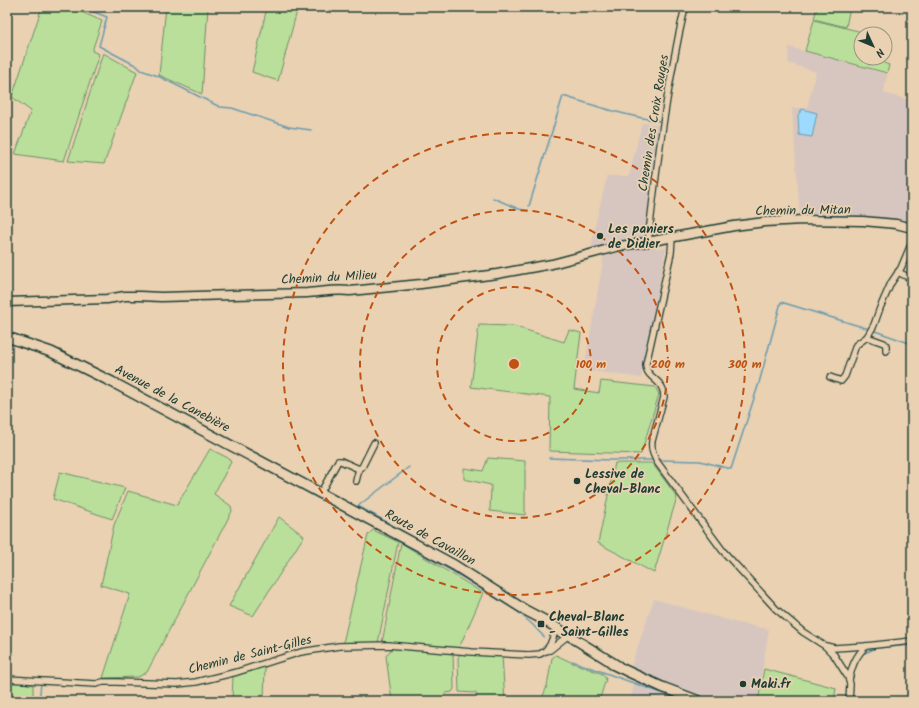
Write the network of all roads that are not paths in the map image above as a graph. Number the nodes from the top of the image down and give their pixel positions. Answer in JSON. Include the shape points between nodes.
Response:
{"nodes":[{"id":1,"x":685,"y":7,"type":"edge"},
{"id":2,"x":912,"y":228,"type":"edge"},
{"id":3,"x":672,"y":238,"type":"junction"},
{"id":4,"x":648,"y":242,"type":"junction"},
{"id":5,"x":912,"y":242,"type":"edge"},
{"id":6,"x":898,"y":272,"type":"junction"},
{"id":7,"x":912,"y":279,"type":"edge"},
{"id":8,"x":7,"y":302,"type":"edge"},
{"id":9,"x":7,"y":337,"type":"edge"},
{"id":10,"x":867,"y":337,"type":"junction"},
{"id":11,"x":886,"y":351,"type":"dead end"},
{"id":12,"x":830,"y":377,"type":"dead end"},
{"id":13,"x":374,"y":443,"type":"dead end"},
{"id":14,"x":359,"y":469,"type":"junction"},
{"id":15,"x":356,"y":481,"type":"dead end"},
{"id":16,"x":320,"y":494,"type":"junction"},
{"id":17,"x":561,"y":634,"type":"junction"},
{"id":18,"x":912,"y":641,"type":"edge"},
{"id":19,"x":826,"y":646,"type":"junction"},
{"id":20,"x":866,"y":646,"type":"junction"},
{"id":21,"x":545,"y":651,"type":"junction"},
{"id":22,"x":618,"y":666,"type":"junction"},
{"id":23,"x":7,"y":679,"type":"edge"},
{"id":24,"x":849,"y":681,"type":"junction"},
{"id":25,"x":699,"y":701,"type":"edge"},
{"id":26,"x":849,"y":701,"type":"edge"}],
"edges":[{"from":1,"to":4,"type":"street","name":"Chemin des Croix Rouges","via":[[663,120]]},
{"from":2,"to":3,"type":"street","name":"Chemin du Mitan","via":[[876,222],[802,220],[734,226]]},
{"from":3,"to":4,"type":"street","name":"Chemin du Mitan"},
{"from":3,"to":19,"type":"street","via":[[671,253],[646,364],[649,374],[664,391],[652,441],[652,454],[724,551],[776,609],[803,632]]},
{"from":4,"to":8,"type":"street","name":"Chemin du Milieu","via":[[474,278],[358,290]]},
{"from":5,"to":6,"type":"street"},
{"from":6,"to":7,"type":"street"},
{"from":6,"to":10,"type":"street","via":[[880,308],[879,318]]},
{"from":9,"to":16,"type":"main road","name":"Avenue de la Canebière","via":[[56,354],[112,382]]},
{"from":10,"to":11,"type":"street","via":[[884,343]]},
{"from":10,"to":12,"type":"street","via":[[856,345],[841,381]]},
{"from":13,"to":14,"type":"street"},
{"from":14,"to":15,"type":"street"},
{"from":14,"to":16,"type":"street","via":[[340,460]]},
{"from":16,"to":17,"type":"main road","name":"Route de Cavaillon","via":[[442,558],[544,620]]},
{"from":17,"to":21,"type":"street"},
{"from":17,"to":21,"type":"street","via":[[550,650]]},
{"from":17,"to":22,"type":"main road","name":"Route de Cavaillon"},
{"from":17,"to":22,"type":"main road","name":"Route de Cavaillon","via":[[589,653]]},
{"from":18,"to":20,"type":"street"},
{"from":19,"to":20,"type":"street"},
{"from":19,"to":24,"type":"street"},
{"from":20,"to":24,"type":"street","via":[[854,661]]},
{"from":21,"to":23,"type":"street","name":"Chemin de Saint-Gilles","via":[[529,655],[388,646],[339,646],[301,652],[226,675],[176,684],[96,684]]},
{"from":22,"to":25,"type":"main road","name":"Route de Cavaillon","via":[[631,674]]},
{"from":24,"to":26,"type":"street"}]}
